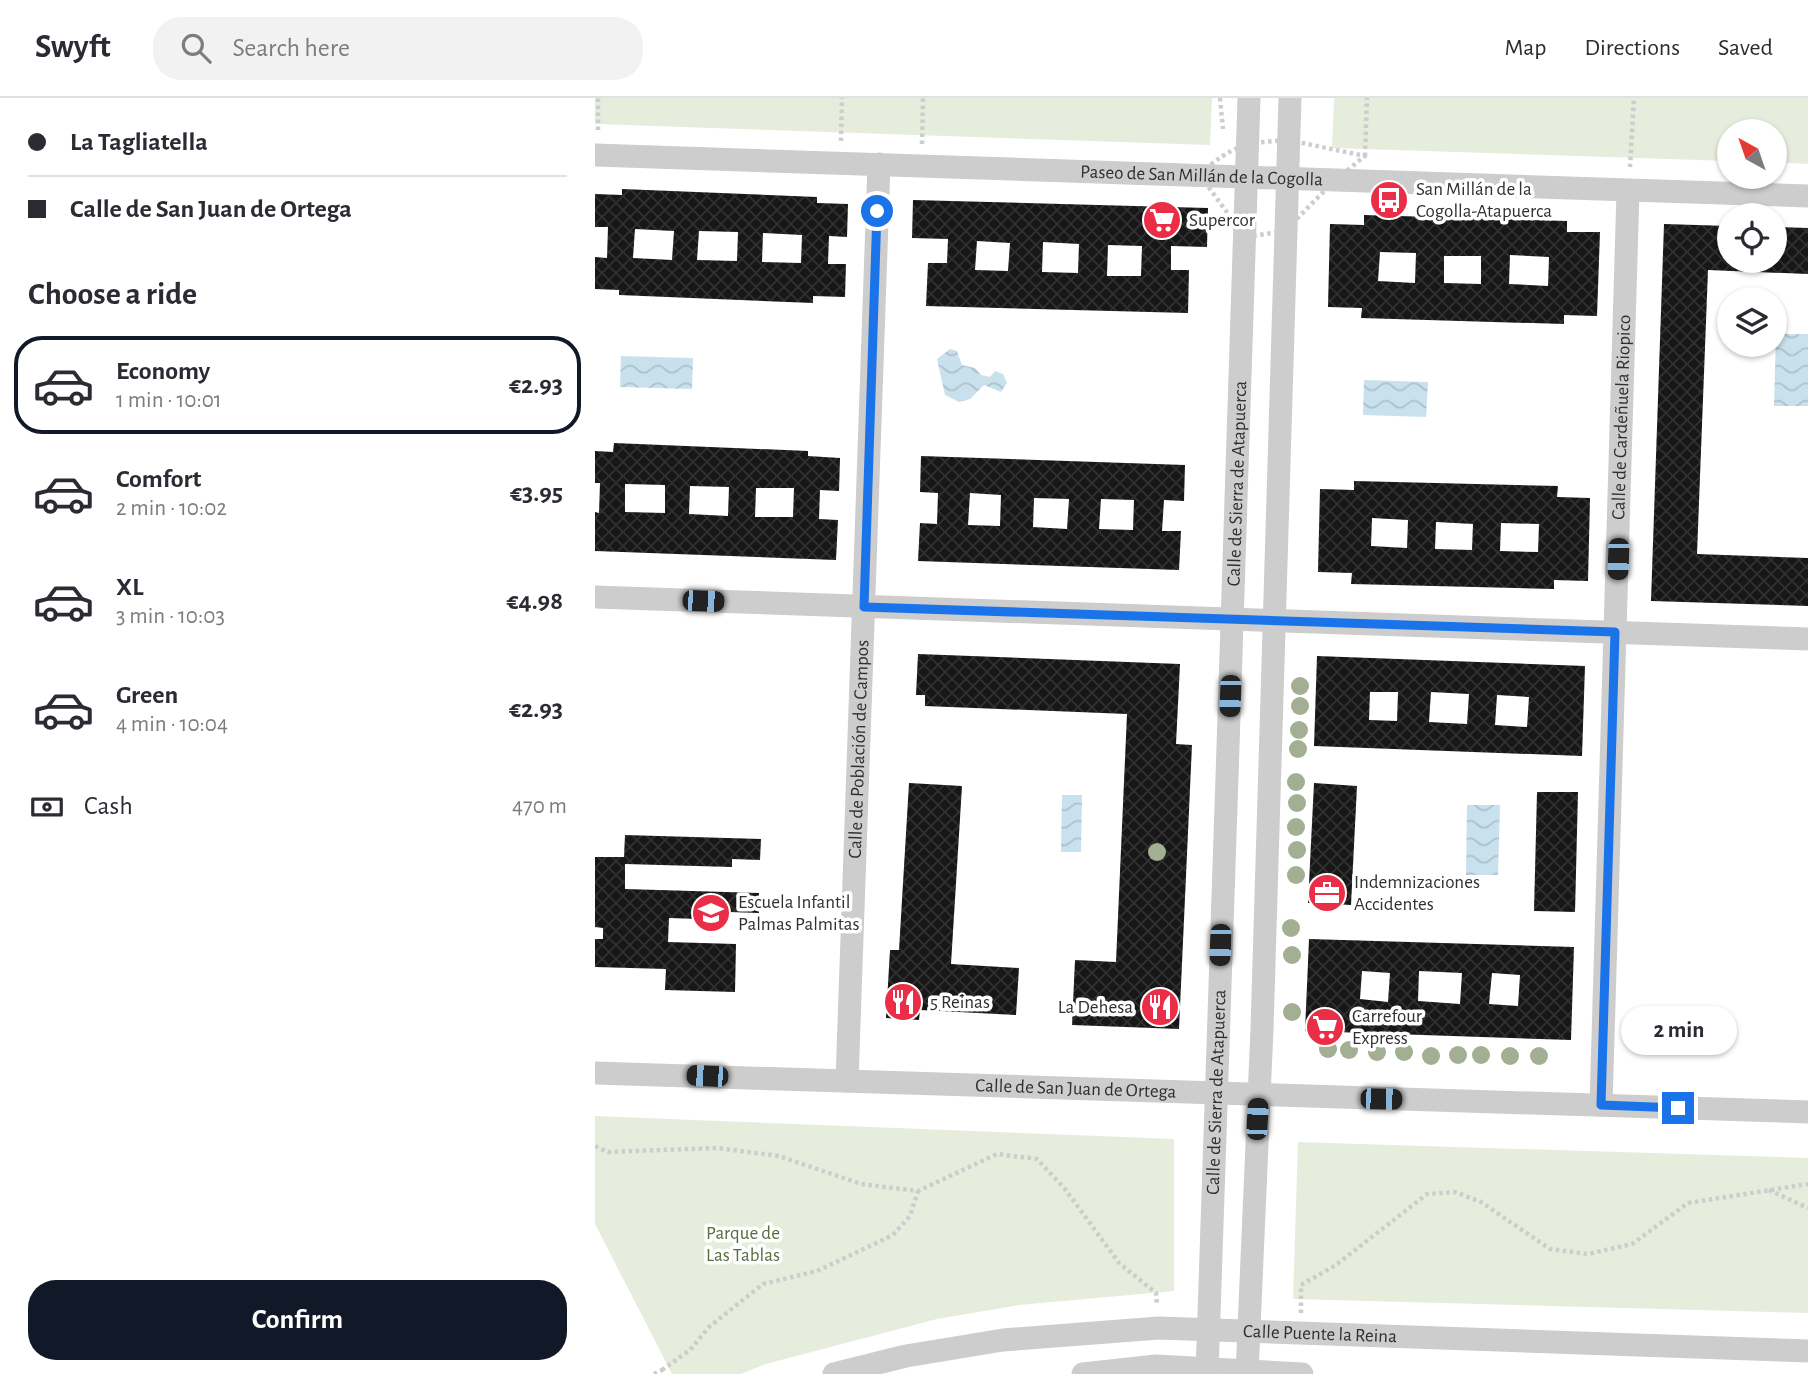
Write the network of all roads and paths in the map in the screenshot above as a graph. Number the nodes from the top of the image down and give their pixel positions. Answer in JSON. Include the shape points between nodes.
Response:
{"nodes":[{"id":1,"x":598,"y":98,"type":"edge"},
{"id":2,"x":842,"y":98,"type":"edge"},
{"id":3,"x":923,"y":98,"type":"edge"},
{"id":4,"x":1249,"y":98,"type":"edge"},
{"id":5,"x":1290,"y":98,"type":"edge"},
{"id":6,"x":1367,"y":98,"type":"edge"},
{"id":7,"x":1634,"y":98,"type":"edge"},
{"id":8,"x":598,"y":130,"type":"dead end"},
{"id":9,"x":595,"y":155,"type":"edge"},
{"id":10,"x":1365,"y":156,"type":"dead end"},
{"id":11,"x":840,"y":163,"type":"junction"},
{"id":12,"x":879,"y":164,"type":"junction"},
{"id":13,"x":922,"y":166,"type":"junction"},
{"id":14,"x":1247,"y":177,"type":"junction"},
{"id":15,"x":1286,"y":179,"type":"junction"},
{"id":16,"x":1628,"y":191,"type":"junction"},
{"id":17,"x":1808,"y":196,"type":"edge"},
{"id":18,"x":595,"y":597,"type":"edge"},
{"id":19,"x":864,"y":607,"type":"junction"},
{"id":20,"x":1234,"y":617,"type":"junction"},
{"id":21,"x":1274,"y":619,"type":"junction"},
{"id":22,"x":1615,"y":632,"type":"junction"},
{"id":23,"x":1808,"y":639,"type":"edge"},
{"id":24,"x":595,"y":1073,"type":"edge"},
{"id":25,"x":847,"y":1080,"type":"junction"},
{"id":26,"x":1258,"y":1092,"type":"junction"},
{"id":27,"x":1215,"y":1093,"type":"junction"},
{"id":28,"x":1601,"y":1105,"type":"junction"},
{"id":29,"x":1808,"y":1112,"type":"edge"},
{"id":30,"x":595,"y":1146,"type":"edge"},
{"id":31,"x":1808,"y":1184,"type":"edge"},
{"id":32,"x":1768,"y":1189,"type":"junction"},
{"id":33,"x":918,"y":1191,"type":"junction"},
{"id":34,"x":1808,"y":1208,"type":"edge"},
{"id":35,"x":1301,"y":1285,"type":"dead end"},
{"id":36,"x":1156,"y":1293,"type":"dead end"},
{"id":37,"x":1208,"y":1330,"type":"junction"},
{"id":38,"x":1248,"y":1332,"type":"junction"},
{"id":39,"x":1808,"y":1351,"type":"edge"},
{"id":40,"x":1207,"y":1371,"type":"edge"},
{"id":41,"x":663,"y":1372,"type":"edge"},
{"id":42,"x":1247,"y":1373,"type":"edge"},
{"id":43,"x":654,"y":1374,"type":"edge"},
{"id":44,"x":835,"y":1374,"type":"edge"},
{"id":45,"x":1083,"y":1374,"type":"edge"},
{"id":46,"x":1302,"y":1374,"type":"edge"}],
"edges":[{"from":1,"to":8,"type":"path"},
{"from":2,"to":11,"type":"path"},
{"from":3,"to":13,"type":"path"},
{"from":4,"to":14,"type":"street","name":"Calle de Sierra de Atapuerca"},
{"from":5,"to":15,"type":"street","name":"Calle de Sierra de Atapuerca"},
{"from":6,"to":10,"type":"path"},
{"from":7,"to":16,"type":"path"},
{"from":9,"to":11,"type":"street","name":"Paseo de San Millán de la Cogolla"},
{"from":11,"to":12,"type":"street","name":"Paseo de San Millán de la Cogolla"},
{"from":12,"to":13,"type":"street","name":"Paseo de San Millán de la Cogolla"},
{"from":12,"to":19,"type":"street","name":"Calle de Población de Campos"},
{"from":13,"to":14,"type":"street","name":"Paseo de San Millán de la Cogolla"},
{"from":14,"to":15,"type":"street","name":"Paseo de San Millán de la Cogolla"},
{"from":14,"to":20,"type":"street","name":"Calle de Sierra de Atapuerca"},
{"from":15,"to":16,"type":"street","name":"Paseo de San Millán de la Cogolla"},
{"from":15,"to":21,"type":"street","name":"Calle de Sierra de Atapuerca"},
{"from":16,"to":17,"type":"street","name":"Paseo de San Millán de la Cogolla"},
{"from":16,"to":22,"type":"street","name":"Calle de Cardeñuela Riopico"},
{"from":18,"to":19,"type":"street"},
{"from":19,"to":20,"type":"street"},
{"from":19,"to":25,"type":"street","name":"Calle de Población de Campos"},
{"from":20,"to":21,"type":"street"},
{"from":20,"to":27,"type":"street","name":"Calle de Sierra de Atapuerca"},
{"from":21,"to":22,"type":"street"},
{"from":21,"to":26,"type":"street","name":"Calle de Sierra de Atapuerca"},
{"from":22,"to":23,"type":"street"},
{"from":22,"to":28,"type":"street","name":"Calle de Cardeñuela Riopico"},
{"from":24,"to":25,"type":"street","name":"Calle de San Juan de Ortega"},
{"from":25,"to":27,"type":"street","name":"Calle de San Juan de Ortega"},
{"from":26,"to":27,"type":"street","name":"Calle de San Juan de Ortega"},
{"from":26,"to":28,"type":"street","name":"Calle de San Juan de Ortega"},
{"from":26,"to":38,"type":"street","name":"Calle de Sierra de Atapuerca"},
{"from":27,"to":37,"type":"street","name":"Calle de Sierra de Atapuerca"},
{"from":28,"to":29,"type":"street","name":"Calle de San Juan de Ortega"},
{"from":30,"to":33,"type":"path","via":[[608,1152],[717,1148],[779,1156],[861,1184]]},
{"from":31,"to":32,"type":"path"},
{"from":32,"to":34,"type":"path"},
{"from":32,"to":35,"type":"path","via":[[1688,1203],[1632,1244],[1588,1254],[1550,1249],[1481,1202],[1455,1192],[1427,1194],[1336,1265]]},
{"from":33,"to":36,"type":"path","via":[[997,1154],[1037,1159],[1119,1263]]},
{"from":33,"to":41,"type":"path","via":[[910,1216],[893,1235],[817,1271],[763,1284]]},
{"from":37,"to":38,"type":"street","name":"Calle Puente la Reina"},
{"from":37,"to":40,"type":"street","name":"Calle de Sierra de Atapuerca"},
{"from":37,"to":44,"type":"street","name":"Calle Puente la Reina","via":[[1160,1328],[1003,1340],[906,1356]]},
{"from":38,"to":39,"type":"street","name":"Calle Puente la Reina"},
{"from":38,"to":42,"type":"street","name":"Calle de Sierra de Atapuerca"},
{"from":40,"to":42,"type":"street","name":"Calle Puente la Reina"},
{"from":40,"to":45,"type":"street","name":"Calle Puente la Reina","via":[[1156,1366]]},
{"from":41,"to":43,"type":"path"},
{"from":42,"to":46,"type":"street","name":"Calle Puente la Reina"}]}
